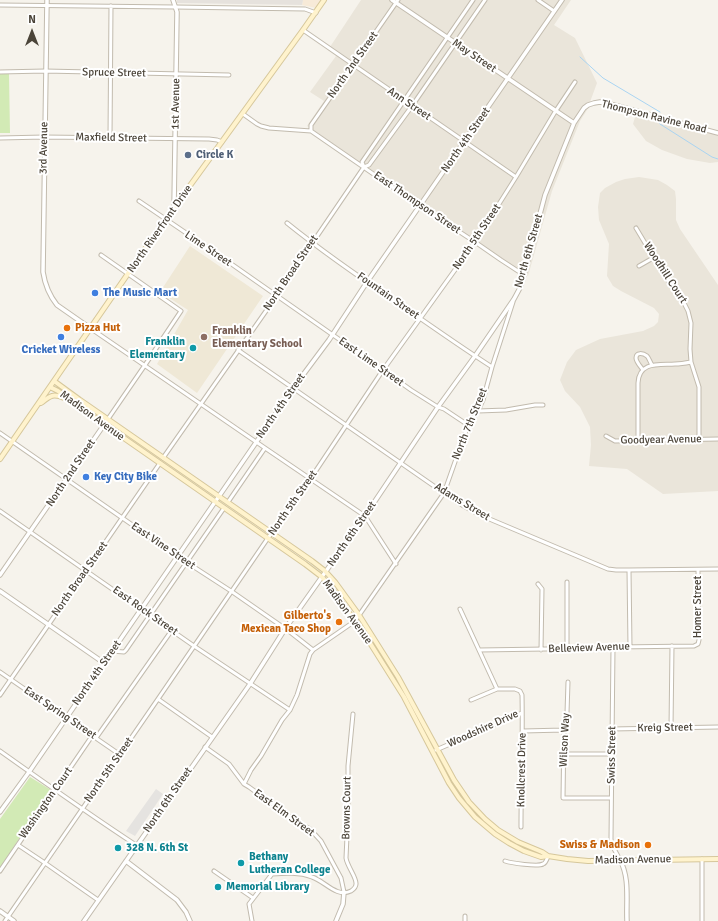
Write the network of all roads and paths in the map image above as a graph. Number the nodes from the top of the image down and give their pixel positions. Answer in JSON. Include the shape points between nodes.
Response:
{"nodes":[{"id":1,"x":46,"y":0,"type":"edge"},
{"id":2,"x":173,"y":0,"type":"edge"},
{"id":3,"x":324,"y":0,"type":"edge"},
{"id":4,"x":473,"y":0,"type":"edge"},
{"id":5,"x":485,"y":0,"type":"edge"},
{"id":6,"x":538,"y":0,"type":"edge"},
{"id":7,"x":562,"y":0,"type":"edge"},
{"id":8,"x":395,"y":1,"type":"edge"},
{"id":9,"x":0,"y":5,"type":"edge"},
{"id":10,"x":46,"y":5,"type":"junction"},
{"id":11,"x":111,"y":6,"type":"junction"},
{"id":12,"x":175,"y":7,"type":"junction"},
{"id":13,"x":554,"y":11,"type":"junction"},
{"id":14,"x":316,"y":12,"type":"junction"},
{"id":15,"x":303,"y":30,"type":"junction"},
{"id":16,"x":447,"y":38,"type":"junction"},
{"id":17,"x":455,"y":43,"type":"junction"},
{"id":18,"x":352,"y":65,"type":"junction"},
{"id":19,"x":45,"y":71,"type":"junction"},
{"id":20,"x":0,"y":72,"type":"edge"},
{"id":21,"x":110,"y":73,"type":"junction"},
{"id":22,"x":176,"y":73,"type":"junction"},
{"id":23,"x":229,"y":75,"type":"dead end"},
{"id":24,"x":508,"y":79,"type":"junction"},
{"id":25,"x":575,"y":82,"type":"dead end"},
{"id":26,"x":404,"y":101,"type":"junction"},
{"id":27,"x":412,"y":106,"type":"junction"},
{"id":28,"x":555,"y":112,"type":"junction"},
{"id":29,"x":243,"y":114,"type":"junction"},
{"id":30,"x":574,"y":123,"type":"junction"},
{"id":31,"x":311,"y":131,"type":"junction"},
{"id":32,"x":718,"y":133,"type":"edge"},
{"id":33,"x":44,"y":137,"type":"junction"},
{"id":34,"x":110,"y":137,"type":"junction"},
{"id":35,"x":0,"y":138,"type":"edge"},
{"id":36,"x":175,"y":139,"type":"junction"},
{"id":37,"x":222,"y":142,"type":"junction"},
{"id":38,"x":464,"y":142,"type":"junction"},
{"id":39,"x":364,"y":167,"type":"junction"},
{"id":40,"x":516,"y":178,"type":"junction"},
{"id":41,"x":139,"y":201,"type":"dead end"},
{"id":42,"x":420,"y":206,"type":"junction"},
{"id":43,"x":174,"y":208,"type":"junction"},
{"id":44,"x":165,"y":220,"type":"junction"},
{"id":45,"x":287,"y":223,"type":"dead end"},
{"id":46,"x":636,"y":228,"type":"dead end"},
{"id":47,"x":475,"y":242,"type":"junction"},
{"id":48,"x":312,"y":243,"type":"junction"},
{"id":49,"x":101,"y":255,"type":"dead end"},
{"id":50,"x":654,"y":258,"type":"junction"},
{"id":51,"x":638,"y":266,"type":"dead end"},
{"id":52,"x":128,"y":274,"type":"junction"},
{"id":53,"x":524,"y":275,"type":"junction"},
{"id":54,"x":367,"y":282,"type":"junction"},
{"id":55,"x":277,"y":296,"type":"junction"},
{"id":56,"x":514,"y":299,"type":"junction"},
{"id":57,"x":420,"y":318,"type":"junction"},
{"id":58,"x":90,"y":328,"type":"junction"},
{"id":59,"x":332,"y":335,"type":"junction"},
{"id":60,"x":238,"y":350,"type":"junction"},
{"id":61,"x":475,"y":356,"type":"junction"},
{"id":62,"x":692,"y":362,"type":"junction"},
{"id":63,"x":145,"y":365,"type":"junction"},
{"id":64,"x":652,"y":365,"type":"junction"},
{"id":65,"x":492,"y":367,"type":"junction"},
{"id":66,"x":383,"y":370,"type":"junction"},
{"id":67,"x":643,"y":370,"type":"junction"},
{"id":68,"x":54,"y":381,"type":"junction"},
{"id":69,"x":50,"y":387,"type":"junction"},
{"id":70,"x":294,"y":388,"type":"junction"},
{"id":71,"x":69,"y":400,"type":"junction"},
{"id":72,"x":201,"y":404,"type":"junction"},
{"id":73,"x":38,"y":405,"type":"junction"},
{"id":74,"x":543,"y":405,"type":"dead end"},
{"id":75,"x":438,"y":407,"type":"junction"},
{"id":76,"x":478,"y":411,"type":"junction"},
{"id":77,"x":108,"y":419,"type":"junction"},
{"id":78,"x":104,"y":424,"type":"junction"},
{"id":79,"x":346,"y":425,"type":"junction"},
{"id":80,"x":468,"y":425,"type":"junction"},
{"id":81,"x":0,"y":433,"type":"edge"},
{"id":82,"x":606,"y":436,"type":"dead end"},
{"id":83,"x":699,"y":439,"type":"junction"},
{"id":84,"x":718,"y":439,"type":"edge"},
{"id":85,"x":638,"y":440,"type":"junction"},
{"id":86,"x":13,"y":442,"type":"junction"},
{"id":87,"x":256,"y":442,"type":"junction"},
{"id":88,"x":265,"y":448,"type":"junction"},
{"id":89,"x":163,"y":458,"type":"junction"},
{"id":90,"x":0,"y":460,"type":"edge"},
{"id":91,"x":400,"y":462,"type":"junction"},
{"id":92,"x":160,"y":463,"type":"junction"},
{"id":93,"x":67,"y":479,"type":"junction"},
{"id":94,"x":310,"y":479,"type":"junction"},
{"id":95,"x":444,"y":493,"type":"junction"},
{"id":96,"x":219,"y":496,"type":"junction"},
{"id":97,"x":215,"y":502,"type":"junction"},
{"id":98,"x":228,"y":502,"type":"junction"},
{"id":99,"x":224,"y":508,"type":"junction"},
{"id":100,"x":0,"y":511,"type":"edge"},
{"id":101,"x":365,"y":516,"type":"junction"},
{"id":102,"x":122,"y":518,"type":"junction"},
{"id":103,"x":30,"y":532,"type":"junction"},
{"id":104,"x":271,"y":533,"type":"junction"},
{"id":105,"x":268,"y":538,"type":"junction"},
{"id":106,"x":178,"y":556,"type":"junction"},
{"id":107,"x":187,"y":562,"type":"junction"},
{"id":108,"x":396,"y":564,"type":"junction"},
{"id":109,"x":718,"y":569,"type":"edge"},
{"id":110,"x":629,"y":570,"type":"junction"},
{"id":111,"x":698,"y":570,"type":"junction"},
{"id":112,"x":86,"y":571,"type":"junction"},
{"id":113,"x":325,"y":571,"type":"junction"},
{"id":114,"x":0,"y":575,"type":"edge"},
{"id":115,"x":322,"y":577,"type":"junction"},
{"id":116,"x":567,"y":582,"type":"dead end"},
{"id":117,"x":538,"y":584,"type":"dead end"},
{"id":118,"x":0,"y":591,"type":"edge"},
{"id":119,"x":232,"y":592,"type":"junction"},
{"id":120,"x":141,"y":609,"type":"junction"},
{"id":121,"x":460,"y":609,"type":"dead end"},
{"id":122,"x":150,"y":615,"type":"junction"},
{"id":123,"x":359,"y":615,"type":"junction"},
{"id":124,"x":355,"y":621,"type":"junction"},
{"id":125,"x":48,"y":625,"type":"junction"},
{"id":126,"x":285,"y":629,"type":"junction"},
{"id":127,"x":172,"y":630,"type":"junction"},
{"id":128,"x":698,"y":644,"type":"joint"},
{"id":129,"x":194,"y":646,"type":"junction"},
{"id":130,"x":672,"y":646,"type":"junction"},
{"id":131,"x":630,"y":647,"type":"junction"},
{"id":132,"x":613,"y":648,"type":"junction"},
{"id":133,"x":567,"y":649,"type":"junction"},
{"id":134,"x":313,"y":650,"type":"junction"},
{"id":135,"x":479,"y":650,"type":"junction"},
{"id":136,"x":541,"y":650,"type":"junction"},
{"id":137,"x":112,"y":651,"type":"junction"},
{"id":138,"x":104,"y":663,"type":"junction"},
{"id":139,"x":0,"y":672,"type":"edge"},
{"id":140,"x":11,"y":680,"type":"junction"},
{"id":141,"x":568,"y":682,"type":"dead end"},
{"id":142,"x":250,"y":684,"type":"junction"},
{"id":143,"x":497,"y":689,"type":"junction"},
{"id":144,"x":0,"y":695,"type":"edge"},
{"id":145,"x":158,"y":699,"type":"junction"},
{"id":146,"x":471,"y":700,"type":"dead end"},
{"id":147,"x":290,"y":710,"type":"junction"},
{"id":148,"x":522,"y":713,"type":"junction"},
{"id":149,"x":352,"y":714,"type":"dead end"},
{"id":150,"x":66,"y":718,"type":"junction"},
{"id":151,"x":718,"y":727,"type":"edge"},
{"id":152,"x":671,"y":728,"type":"junction"},
{"id":153,"x":612,"y":729,"type":"junction"},
{"id":154,"x":564,"y":730,"type":"junction"},
{"id":155,"x":523,"y":731,"type":"junction"},
{"id":156,"x":92,"y":736,"type":"junction"},
{"id":157,"x":212,"y":737,"type":"junction"},
{"id":158,"x":96,"y":738,"type":"junction"},
{"id":159,"x":205,"y":747,"type":"junction"},
{"id":160,"x":437,"y":749,"type":"junction"},
{"id":161,"x":0,"y":751,"type":"edge"},
{"id":162,"x":432,"y":751,"type":"junction"},
{"id":163,"x":120,"y":754,"type":"junction"},
{"id":164,"x":564,"y":754,"type":"junction"},
{"id":165,"x":611,"y":754,"type":"junction"},
{"id":166,"x":29,"y":772,"type":"junction"},
{"id":167,"x":244,"y":784,"type":"junction"},
{"id":168,"x":56,"y":790,"type":"junction"},
{"id":169,"x":611,"y":798,"type":"junction"},
{"id":170,"x":82,"y":809,"type":"junction"},
{"id":171,"x":0,"y":812,"type":"edge"},
{"id":172,"x":521,"y":827,"type":"dead end"},
{"id":173,"x":18,"y":845,"type":"junction"},
{"id":174,"x":136,"y":846,"type":"junction"},
{"id":175,"x":548,"y":856,"type":"junction"},
{"id":176,"x":702,"y":859,"type":"junction"},
{"id":177,"x":718,"y":859,"type":"edge"},
{"id":178,"x":620,"y":860,"type":"junction"},
{"id":179,"x":126,"y":861,"type":"junction"},
{"id":180,"x":505,"y":861,"type":"dead end"},
{"id":181,"x":45,"y":863,"type":"junction"},
{"id":182,"x":0,"y":871,"type":"edge"},
{"id":183,"x":214,"y":871,"type":"dead end"},
{"id":184,"x":344,"y":892,"type":"junction"},
{"id":185,"x":253,"y":898,"type":"junction"},
{"id":186,"x":98,"y":900,"type":"junction"},
{"id":187,"x":0,"y":911,"type":"edge"},
{"id":188,"x":465,"y":916,"type":"dead end"},
{"id":189,"x":8,"y":917,"type":"junction"},
{"id":190,"x":5,"y":921,"type":"edge"},
{"id":191,"x":14,"y":921,"type":"edge"},
{"id":192,"x":84,"y":921,"type":"edge"},
{"id":193,"x":190,"y":921,"type":"edge"},
{"id":194,"x":252,"y":921,"type":"edge"},
{"id":195,"x":336,"y":921,"type":"edge"},
{"id":196,"x":465,"y":921,"type":"edge"},
{"id":197,"x":627,"y":921,"type":"edge"},
{"id":198,"x":702,"y":921,"type":"edge"}],
"edges":[{"from":1,"to":10,"type":"street","name":"3rd Avenue"},
{"from":2,"to":12,"type":"street","name":"1st Avenue"},
{"from":3,"to":14,"type":"main road","name":"North Riverfront Drive"},
{"from":4,"to":16,"type":"street","name":"North Broad Street"},
{"from":5,"to":17,"type":"street","name":"North Broad Street"},
{"from":6,"to":13,"type":"street"},
{"from":7,"to":13,"type":"street","name":"North 4th Street"},
{"from":8,"to":16,"type":"street","name":"May Street"},
{"from":8,"to":18,"type":"street","name":"North 2nd Street"},
{"from":9,"to":10,"type":"street"},
{"from":10,"to":11,"type":"street"},
{"from":10,"to":19,"type":"street","name":"3rd Avenue"},
{"from":11,"to":12,"type":"street"},
{"from":11,"to":21,"type":"street"},
{"from":12,"to":14,"type":"street","via":[[305,9]]},
{"from":12,"to":22,"type":"street","name":"1st Avenue"},
{"from":13,"to":24,"type":"street","name":"North 4th Street"},
{"from":14,"to":15,"type":"main road","name":"North Riverfront Drive"},
{"from":15,"to":18,"type":"street","name":"Ann Street"},
{"from":15,"to":29,"type":"main road","name":"North Riverfront Drive"},
{"from":16,"to":17,"type":"street","name":"May Street"},
{"from":16,"to":26,"type":"street","name":"North Broad Street"},
{"from":17,"to":24,"type":"street","name":"May Street"},
{"from":17,"to":27,"type":"street","name":"North Broad Street"},
{"from":18,"to":26,"type":"street","name":"Ann Street"},
{"from":18,"to":31,"type":"street","name":"North 2nd Street","via":[[311,125]]},
{"from":19,"to":20,"type":"street","name":"Spruce Street"},
{"from":19,"to":21,"type":"street","name":"Spruce Street"},
{"from":19,"to":33,"type":"street","name":"3rd Avenue"},
{"from":21,"to":22,"type":"street","name":"Spruce Street"},
{"from":21,"to":34,"type":"street"},
{"from":22,"to":23,"type":"street","name":"Spruce Street"},
{"from":22,"to":36,"type":"street","name":"1st Avenue"},
{"from":24,"to":28,"type":"street","name":"May Street"},
{"from":24,"to":38,"type":"street","name":"North 4th Street"},
{"from":25,"to":28,"type":"street","name":"North 5th Street"},
{"from":26,"to":27,"type":"street","name":"Ann Street"},
{"from":26,"to":39,"type":"street","name":"North Broad Street","via":[[362,162]]},
{"from":27,"to":38,"type":"street","name":"Ann Street"},
{"from":27,"to":39,"type":"street","name":"North Broad Street","via":[[369,165]]},
{"from":28,"to":30,"type":"street"},
{"from":28,"to":40,"type":"street","name":"North 5th Street"},
{"from":29,"to":31,"type":"street","via":[[256,124],[269,128]]},
{"from":29,"to":37,"type":"main road","name":"North Riverfront Drive"},
{"from":30,"to":32,"type":"street","name":"Thompson Ravine Road","via":[[584,108],[600,102]]},
{"from":30,"to":53,"type":"street","name":"North 6th Street","via":[[545,195]]},
{"from":31,"to":39,"type":"street","name":"East Thompson Street"},
{"from":33,"to":34,"type":"street","name":"Maxfield Street"},
{"from":33,"to":35,"type":"street","name":"Maxfield Street"},
{"from":33,"to":58,"type":"street","name":"3rd Avenue","via":[[44,279],[57,305]]},
{"from":34,"to":36,"type":"street","name":"Maxfield Street"},
{"from":36,"to":37,"type":"street","name":"Maxfield Street","via":[[213,139]]},
{"from":36,"to":43,"type":"street","name":"1st Avenue"},
{"from":37,"to":43,"type":"main road","name":"North Riverfront Drive"},
{"from":38,"to":40,"type":"street","name":"Ann Street"},
{"from":38,"to":42,"type":"street","name":"North 4th Street"},
{"from":39,"to":42,"type":"street","name":"East Thompson Street"},
{"from":39,"to":48,"type":"street","name":"North Broad Street"},
{"from":40,"to":47,"type":"street","name":"North 5th Street"},
{"from":41,"to":44,"type":"street","name":"Lime Street"},
{"from":42,"to":47,"type":"street","name":"East Thompson Street"},
{"from":42,"to":54,"type":"street","name":"North 4th Street"},
{"from":43,"to":44,"type":"main road","name":"North Riverfront Drive"},
{"from":44,"to":52,"type":"main road","name":"North Riverfront Drive"},
{"from":44,"to":55,"type":"street","name":"Lime Street"},
{"from":45,"to":48,"type":"street","name":"Fountain Street"},
{"from":46,"to":50,"type":"street","name":"Woodhill Court"},
{"from":47,"to":53,"type":"street","name":"East Thompson Street"},
{"from":47,"to":57,"type":"street","name":"North 5th Street"},
{"from":48,"to":54,"type":"street","name":"Fountain Street"},
{"from":48,"to":55,"type":"street","name":"North Broad Street"},
{"from":49,"to":52,"type":"street"},
{"from":50,"to":51,"type":"street"},
{"from":50,"to":62,"type":"street","name":"Woodhill Court","via":[[688,311],[691,323]]},
{"from":52,"to":58,"type":"main road","name":"North Riverfront Drive"},
{"from":52,"to":63,"type":"street","name":"North 2nd Street","via":[[181,311]]},
{"from":53,"to":56,"type":"street","name":"North 6th Street"},
{"from":54,"to":57,"type":"street","name":"Fountain Street"},
{"from":54,"to":59,"type":"street","name":"North 4th Street"},
{"from":55,"to":59,"type":"street","name":"East Lime Street"},
{"from":55,"to":60,"type":"street","name":"North Broad Street"},
{"from":56,"to":61,"type":"street","name":"North 6th Street"},
{"from":56,"to":65,"type":"street","name":"North 7th Street"},
{"from":57,"to":61,"type":"street","name":"Fountain Street"},
{"from":57,"to":66,"type":"street","name":"North 5th Street"},
{"from":58,"to":63,"type":"street"},
{"from":58,"to":68,"type":"main road","name":"North Riverfront Drive"},
{"from":59,"to":66,"type":"street","name":"East Lime Street"},
{"from":59,"to":70,"type":"street","name":"North 4th Street"},
{"from":60,"to":70,"type":"street","name":"Adams Street"},
{"from":60,"to":72,"type":"street","name":"North Broad Street"},
{"from":61,"to":65,"type":"street","name":"Fountain Street"},
{"from":61,"to":75,"type":"street","name":"North 6th Street"},
{"from":62,"to":64,"type":"street"},
{"from":62,"to":83,"type":"street","name":"Woodhill Court","via":[[699,387]]},
{"from":63,"to":72,"type":"street"},
{"from":63,"to":77,"type":"street","name":"North 2nd Street"},
{"from":64,"to":67,"type":"street"},
{"from":64,"to":67,"type":"street","via":[[643,353],[638,354],[636,359]]},
{"from":65,"to":76,"type":"street","name":"North 7th Street"},
{"from":66,"to":75,"type":"street","name":"East Lime Street"},
{"from":66,"to":79,"type":"street","name":"North 5th Street"},
{"from":67,"to":85,"type":"street","via":[[639,374],[638,383]]},
{"from":68,"to":69,"type":"main road","name":"North Riverfront Drive"},
{"from":68,"to":77,"type":"main road","name":"Madison Avenue"},
{"from":69,"to":71,"type":"main road","name":"Madison Avenue"},
{"from":69,"to":73,"type":"main road","name":"North Riverfront Drive"},
{"from":70,"to":79,"type":"street","name":"Adams Street"},
{"from":70,"to":87,"type":"street","name":"North 4th Street"},
{"from":71,"to":73,"type":"main road","via":[[53,395]]},
{"from":71,"to":78,"type":"main road","name":"Madison Avenue"},
{"from":72,"to":87,"type":"street"},
{"from":72,"to":89,"type":"street","name":"North Broad Street"},
{"from":73,"to":86,"type":"main road","name":"North Riverfront Drive"},
{"from":74,"to":76,"type":"street"},
{"from":75,"to":80,"type":"street","name":"East Lime Street"},
{"from":75,"to":91,"type":"street","name":"North 6th Street"},
{"from":76,"to":80,"type":"street","name":"North 7th Street"},
{"from":77,"to":78,"type":"street","name":"North 2nd Street"},
{"from":77,"to":89,"type":"main road","name":"Madison Avenue"},
{"from":78,"to":92,"type":"main road","name":"Madison Avenue"},
{"from":78,"to":93,"type":"street","name":"North 2nd Street"},
{"from":79,"to":91,"type":"street","name":"Adams Street"},
{"from":79,"to":94,"type":"street","name":"North 5th Street"},
{"from":80,"to":95,"type":"street","name":"North 7th Street"},
{"from":81,"to":86,"type":"street","name":"East Vine Street"},
{"from":82,"to":85,"type":"street","name":"Goodyear Avenue","via":[[615,441]]},
{"from":83,"to":84,"type":"street","name":"Goodyear Avenue"},
{"from":83,"to":85,"type":"street","name":"Goodyear Avenue"},
{"from":86,"to":90,"type":"main road","name":"North Riverfront Drive"},
{"from":86,"to":93,"type":"street","name":"East Vine Street"},
{"from":87,"to":88,"type":"street"},
{"from":87,"to":96,"type":"street","name":"North 4th Street"},
{"from":88,"to":94,"type":"street"},
{"from":88,"to":98,"type":"street"},
{"from":89,"to":96,"type":"main road","name":"Madison Avenue"},
{"from":91,"to":95,"type":"street","name":"Adams Street"},
{"from":91,"to":101,"type":"street","name":"North 6th Street"},
{"from":92,"to":97,"type":"main road","name":"Madison Avenue"},
{"from":92,"to":102,"type":"street","name":"North Broad Street"},
{"from":93,"to":102,"type":"street","name":"East Vine Street"},
{"from":93,"to":103,"type":"street","name":"North 2nd Street"},
{"from":94,"to":101,"type":"street"},
{"from":94,"to":104,"type":"street","name":"North 5th Street"},
{"from":95,"to":108,"type":"street","name":"North 7th Street"},
{"from":95,"to":110,"type":"street","name":"Adams Street","via":[[480,515],[601,567]]},
{"from":96,"to":97,"type":"street","name":"North 4th Street"},
{"from":96,"to":98,"type":"main road","name":"Madison Avenue"},
{"from":97,"to":99,"type":"main road","name":"Madison Avenue"},
{"from":97,"to":106,"type":"street","name":"North 4th Street"},
{"from":98,"to":104,"type":"main road","name":"Madison Avenue"},
{"from":99,"to":105,"type":"main road","name":"Madison Avenue"},
{"from":99,"to":107,"type":"street"},
{"from":100,"to":103,"type":"street","name":"East Rock Street"},
{"from":101,"to":108,"type":"street"},
{"from":101,"to":113,"type":"street","name":"North 6th Street"},
{"from":102,"to":106,"type":"street","name":"East Vine Street"},
{"from":102,"to":112,"type":"street","name":"North Broad Street"},
{"from":103,"to":112,"type":"street","name":"East Rock Street"},
{"from":103,"to":114,"type":"street","name":"North 2nd Street"},
{"from":104,"to":105,"type":"street","name":"North 5th Street"},
{"from":104,"to":113,"type":"main road","name":"Madison Avenue"},
{"from":105,"to":115,"type":"main road","name":"Madison Avenue"},
{"from":105,"to":119,"type":"street","name":"North 5th Street"},
{"from":106,"to":107,"type":"street","name":"East Vine Street"},
{"from":106,"to":120,"type":"street","name":"North 4th Street"},
{"from":107,"to":119,"type":"street","name":"East Vine Street"},
{"from":107,"to":122,"type":"street"},
{"from":108,"to":123,"type":"street","name":"North 7th Street"},
{"from":109,"to":111,"type":"street","name":"Adams Street"},
{"from":110,"to":111,"type":"street","name":"Adams Street"},
{"from":110,"to":131,"type":"street"},
{"from":111,"to":128,"type":"street","name":"Homer Street"},
{"from":112,"to":120,"type":"street","name":"East Rock Street"},
{"from":112,"to":125,"type":"street","name":"North Broad Street"},
{"from":113,"to":115,"type":"street","name":"North 6th Street"},
{"from":113,"to":123,"type":"main road","name":"Madison Avenue"},
{"from":115,"to":124,"type":"main road","name":"Madison Avenue"},
{"from":115,"to":126,"type":"street","name":"North 6th Street"},
{"from":116,"to":133,"type":"street"},
{"from":117,"to":136,"type":"street","via":[[542,589]]},
{"from":118,"to":125,"type":"street"},
{"from":119,"to":126,"type":"street","name":"East Vine Street"},
{"from":119,"to":129,"type":"street","name":"North 5th Street"},
{"from":120,"to":122,"type":"street","name":"East Rock Street"},
{"from":120,"to":137,"type":"street","name":"North 4th Street"},
{"from":121,"to":135,"type":"street"},
{"from":122,"to":127,"type":"street","name":"East Rock Street"},
{"from":122,"to":137,"type":"street","via":[[124,652]]},
{"from":123,"to":124,"type":"street","name":"North 7th Street"},
{"from":123,"to":160,"type":"main road","name":"Madison Avenue","via":[[398,677]]},
{"from":124,"to":134,"type":"street"},
{"from":124,"to":162,"type":"main road","name":"Madison Avenue","via":[[394,680]]},
{"from":125,"to":138,"type":"street"},
{"from":125,"to":140,"type":"street","name":"North Broad Street"},
{"from":126,"to":134,"type":"street","name":"East Vine Street"},
{"from":126,"to":142,"type":"street","name":"North 6th Street"},
{"from":127,"to":129,"type":"street","name":"East Rock Street"},
{"from":127,"to":158,"type":"street"},
{"from":128,"to":130,"type":"street","name":"Belleview Avenue"},
{"from":129,"to":142,"type":"street","name":"East Rock Street"},
{"from":129,"to":145,"type":"street","name":"North 5th Street"},
{"from":130,"to":131,"type":"street","name":"Belleview Avenue"},
{"from":130,"to":152,"type":"street"},
{"from":131,"to":132,"type":"street","name":"Belleview Avenue"},
{"from":132,"to":133,"type":"street","name":"Belleview Avenue"},
{"from":132,"to":153,"type":"street","name":"Swiss Street"},
{"from":133,"to":136,"type":"street","name":"Belleview Avenue"},
{"from":134,"to":147,"type":"street"},
{"from":135,"to":136,"type":"street","name":"Belleview Avenue"},
{"from":135,"to":143,"type":"street"},
{"from":137,"to":138,"type":"street","name":"North 4th Street"},
{"from":138,"to":150,"type":"street","name":"North 4th Street"},
{"from":139,"to":140,"type":"street","name":"East Spring Street"},
{"from":140,"to":144,"type":"street","name":"North Broad Street"},
{"from":140,"to":150,"type":"street","name":"East Spring Street"},
{"from":141,"to":154,"type":"street","name":"Wilson Way"},
{"from":142,"to":147,"type":"street","name":"East Rock Street"},
{"from":142,"to":157,"type":"street","name":"North 6th Street"},
{"from":143,"to":146,"type":"street"},
{"from":143,"to":148,"type":"street","name":"Woodshire Drive","via":[[520,691]]},
{"from":145,"to":157,"type":"street"},
{"from":145,"to":163,"type":"street","name":"North 5th Street"},
{"from":147,"to":167,"type":"street"},
{"from":148,"to":155,"type":"street","name":"Knollcrest Drive"},
{"from":148,"to":160,"type":"street","name":"Woodshire Drive"},
{"from":149,"to":184,"type":"street","name":"Browns Court","via":[[346,862],[357,883],[353,890]]},
{"from":150,"to":156,"type":"street","name":"East Spring Street"},
{"from":150,"to":166,"type":"street","name":"North 4th Street"},
{"from":151,"to":152,"type":"street","name":"Kreig Street"},
{"from":152,"to":153,"type":"street","name":"Kreig Street"},
{"from":153,"to":165,"type":"street","name":"Swiss Street"},
{"from":154,"to":155,"type":"street"},
{"from":154,"to":164,"type":"street","name":"Wilson Way"},
{"from":155,"to":172,"type":"street","name":"Knollcrest Drive"},
{"from":156,"to":158,"type":"street","name":"East Spring Street"},
{"from":156,"to":168,"type":"street","name":"Washington Court"},
{"from":157,"to":159,"type":"street","name":"North 6th Street"},
{"from":158,"to":163,"type":"street","name":"East Spring Street"},
{"from":159,"to":167,"type":"street","name":"East Elm Street","via":[[229,764]]},
{"from":159,"to":174,"type":"street","name":"North 6th Street"},
{"from":160,"to":162,"type":"street","name":"Woodshire Drive"},
{"from":160,"to":175,"type":"main road","name":"Madison Avenue","via":[[459,788],[479,814],[512,838]]},
{"from":161,"to":166,"type":"street"},
{"from":162,"to":175,"type":"main road","name":"Madison Avenue","via":[[457,794],[481,823],[515,847],[541,857]]},
{"from":163,"to":170,"type":"street","name":"North 5th Street"},
{"from":164,"to":165,"type":"street"},
{"from":164,"to":169,"type":"street","name":"Wilson Way","via":[[563,798]]},
{"from":165,"to":169,"type":"street","name":"Swiss Street"},
{"from":166,"to":168,"type":"street"},
{"from":166,"to":171,"type":"street","name":"North 4th Street"},
{"from":167,"to":184,"type":"street","name":"East Elm Street","via":[[310,829],[321,841],[341,878]]},
{"from":168,"to":170,"type":"street"},
{"from":168,"to":173,"type":"street","name":"Washington Court"},
{"from":169,"to":178,"type":"street","name":"Swiss Street","via":[[611,839]]},
{"from":170,"to":174,"type":"street"},
{"from":170,"to":181,"type":"street","name":"North 5th Street"},
{"from":173,"to":181,"type":"street"},
{"from":173,"to":182,"type":"street","name":"Washington Court"},
{"from":174,"to":179,"type":"street","name":"North 6th Street"},
{"from":175,"to":178,"type":"main road","name":"Madison Avenue","via":[[567,860]]},
{"from":175,"to":180,"type":"street","via":[[543,865]]},
{"from":176,"to":177,"type":"main road","name":"Madison Avenue"},
{"from":176,"to":178,"type":"main road","name":"Madison Avenue"},
{"from":176,"to":198,"type":"street"},
{"from":178,"to":197,"type":"street","via":[[626,875]]},
{"from":179,"to":186,"type":"street","name":"North 6th Street"},
{"from":179,"to":193,"type":"street","via":[[177,900]]},
{"from":181,"to":186,"type":"street"},
{"from":181,"to":189,"type":"street","name":"North 5th Street"},
{"from":183,"to":185,"type":"street"},
{"from":184,"to":185,"type":"street","via":[[336,892],[313,877],[288,873],[272,874]]},
{"from":184,"to":195,"type":"street","via":[[343,904]]},
{"from":185,"to":194,"type":"street","via":[[249,904]]},
{"from":186,"to":192,"type":"street","name":"North 6th Street"},
{"from":187,"to":189,"type":"street"},
{"from":188,"to":196,"type":"street"},
{"from":189,"to":190,"type":"street","name":"North 5th Street"},
{"from":189,"to":191,"type":"street"}]}
